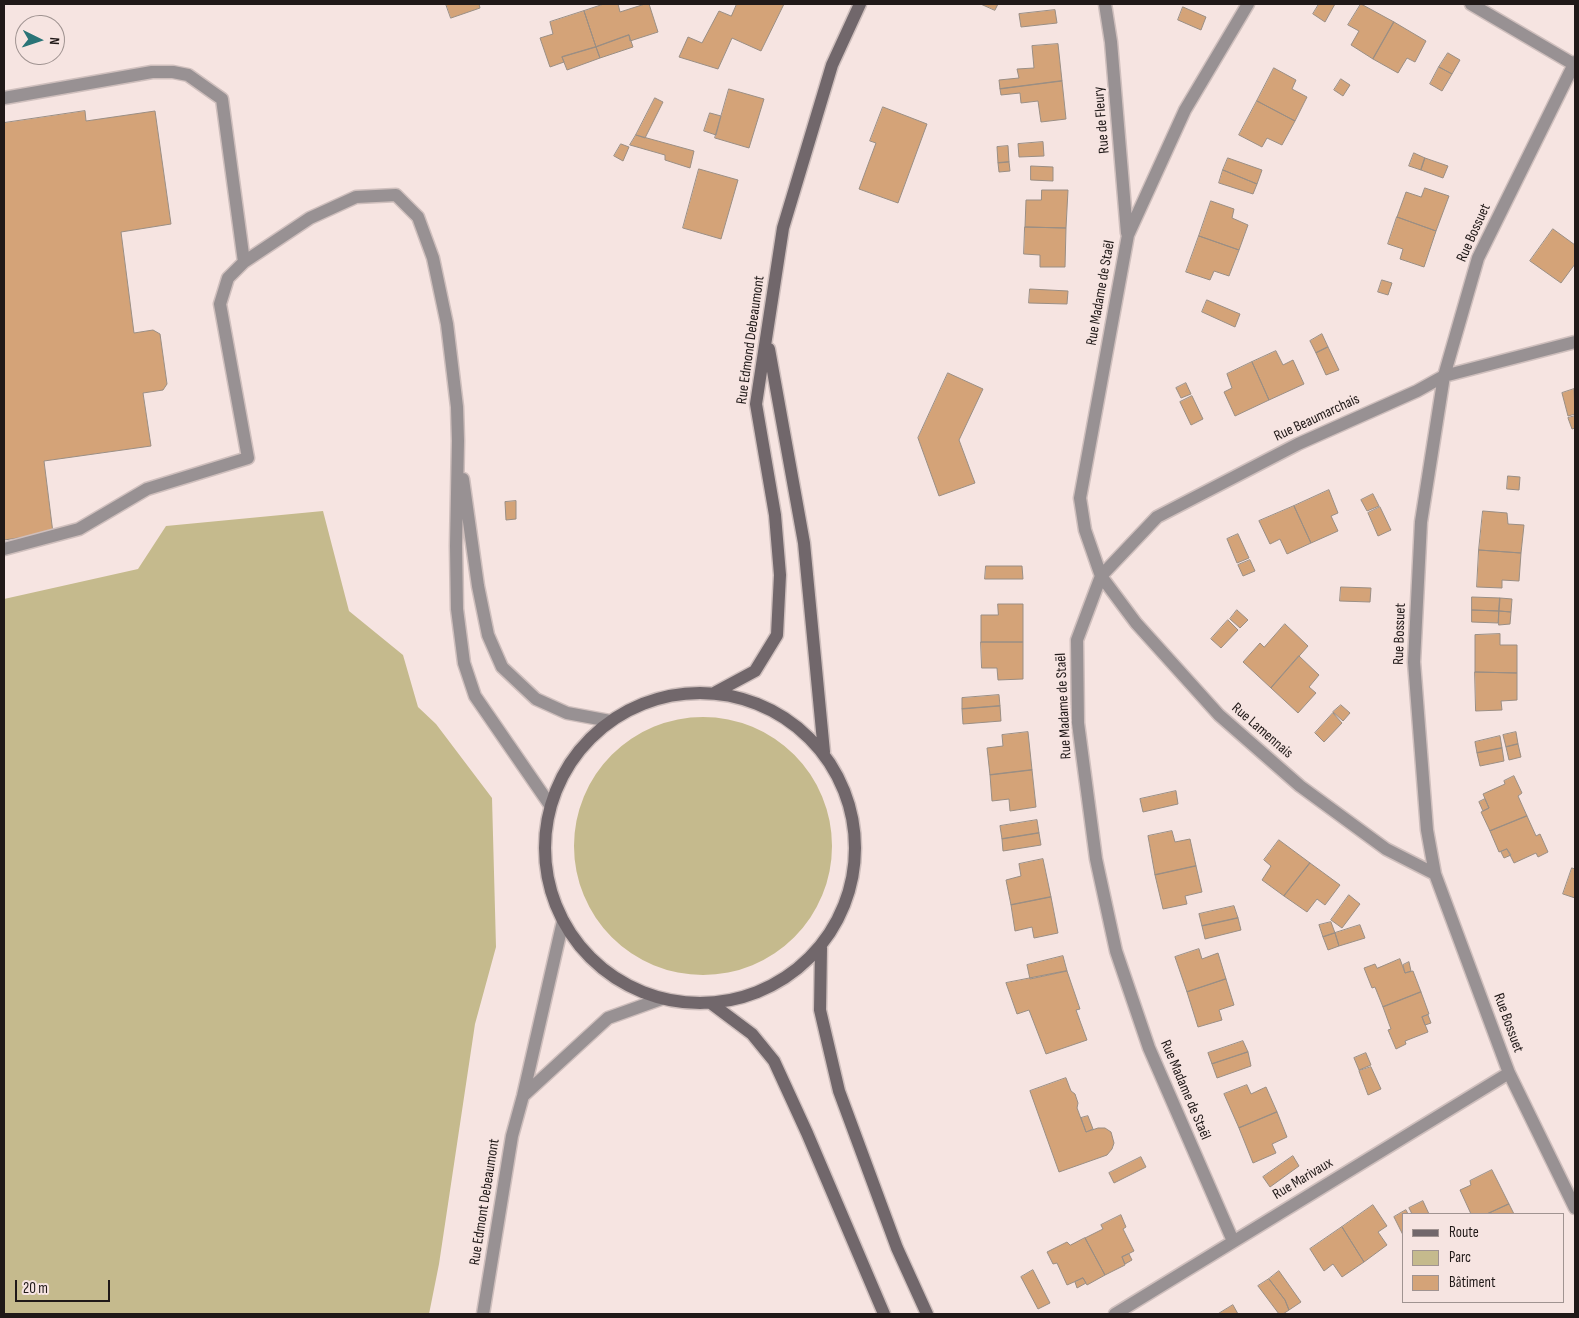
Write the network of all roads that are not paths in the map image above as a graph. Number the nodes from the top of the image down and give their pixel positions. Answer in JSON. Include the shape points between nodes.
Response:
{"nodes":[{"id":1,"x":860,"y":4,"type":"edge"},
{"id":2,"x":1105,"y":4,"type":"edge"},
{"id":3,"x":1248,"y":4,"type":"edge"},
{"id":4,"x":1472,"y":4,"type":"edge"},
{"id":5,"x":1575,"y":64,"type":"edge"},
{"id":6,"x":4,"y":98,"type":"edge"},
{"id":7,"x":1128,"y":235,"type":"junction"},
{"id":8,"x":244,"y":262,"type":"junction"},
{"id":9,"x":767,"y":337,"type":"junction"},
{"id":10,"x":1575,"y":342,"type":"edge"},
{"id":11,"x":1444,"y":376,"type":"junction"},
{"id":12,"x":458,"y":441,"type":"junction"},
{"id":13,"x":4,"y":549,"type":"edge"},
{"id":14,"x":1101,"y":576,"type":"junction"},
{"id":15,"x":716,"y":692,"type":"junction"},
{"id":16,"x":610,"y":720,"type":"junction"},
{"id":17,"x":824,"y":752,"type":"junction"},
{"id":18,"x":550,"y":805,"type":"junction"},
{"id":19,"x":1435,"y":874,"type":"junction"},
{"id":20,"x":562,"y":921,"type":"junction"},
{"id":21,"x":820,"y":948,"type":"junction"},
{"id":22,"x":661,"y":999,"type":"junction"},
{"id":23,"x":712,"y":1004,"type":"junction"},
{"id":24,"x":1509,"y":1073,"type":"junction"},
{"id":25,"x":523,"y":1096,"type":"junction"},
{"id":26,"x":1575,"y":1208,"type":"edge"},
{"id":27,"x":1233,"y":1241,"type":"junction"},
{"id":28,"x":483,"y":1314,"type":"edge"},
{"id":29,"x":884,"y":1314,"type":"edge"},
{"id":30,"x":926,"y":1314,"type":"edge"},
{"id":31,"x":1115,"y":1314,"type":"edge"}],
"edges":[{"from":1,"to":9,"type":"main road","name":"Rue Edmond Debeaumont","via":[[832,65],[783,228]]},
{"from":2,"to":7,"type":"street","name":"Rue de Fleury"},
{"from":3,"to":7,"type":"street","name":"Rue Madame de Staël","via":[[1185,110]]},
{"from":4,"to":5,"type":"street"},
{"from":5,"to":11,"type":"street","name":"Rue Bossuet","via":[[1478,258]]},
{"from":6,"to":8,"type":"street","via":[[152,72],[188,75],[222,99]]},
{"from":7,"to":14,"type":"street","name":"Rue Madame de Staël","via":[[1080,498],[1085,530]]},
{"from":8,"to":12,"type":"street","via":[[310,218],[356,197],[396,195],[418,217],[433,258],[447,324]]},
{"from":8,"to":13,"type":"street","via":[[228,278],[220,304],[248,458],[147,489],[79,529]]},
{"from":9,"to":15,"type":"main road","name":"Rue Edmond Debeaumont","via":[[756,404],[776,515],[780,575],[777,635],[755,671]]},
{"from":9,"to":17,"type":"main road","via":[[804,543]]},
{"from":10,"to":11,"type":"street","name":"Rue Beaumarchais"},
{"from":11,"to":14,"type":"street","name":"Rue Beaumarchais","via":[[1298,444],[1157,517]]},
{"from":11,"to":19,"type":"street","name":"Rue Bossuet","via":[[1421,522],[1414,662],[1427,830]]},
{"from":12,"to":16,"type":"street","via":[[478,586],[488,635],[502,666],[536,699],[567,713]]},
{"from":12,"to":18,"type":"street","via":[[457,608],[464,662],[475,696]]},
{"from":14,"to":19,"type":"street","name":"Rue Lamennais","via":[[1136,623],[1219,715],[1316,798],[1386,849]]},
{"from":14,"to":27,"type":"street","name":"Rue Madame de Staël","via":[[1077,640],[1078,723],[1096,859],[1116,951],[1149,1048]]},
{"from":15,"to":16,"type":"main road","via":[[679,693],[643,702]]},
{"from":15,"to":17,"type":"main road","via":[[757,702],[772,710],[794,723]]},
{"from":16,"to":18,"type":"main road","via":[[584,744],[564,772]]},
{"from":17,"to":21,"type":"main road","via":[[845,789],[855,830],[855,855],[843,912]]},
{"from":18,"to":20,"type":"main road","via":[[544,844],[549,884]]},
{"from":19,"to":24,"type":"street","name":"Rue Bossuet"},
{"from":20,"to":22,"type":"main road","via":[[581,948],[604,970],[630,988]]},
{"from":20,"to":25,"type":"street","name":"Rue Edmont Debeaumont"},
{"from":21,"to":23,"type":"main road","via":[[790,976],[775,984],[752,995]]},
{"from":21,"to":30,"type":"main road","via":[[820,1010],[839,1091],[897,1248]]},
{"from":22,"to":23,"type":"main road"},
{"from":22,"to":25,"type":"street","via":[[608,1018]]},
{"from":23,"to":29,"type":"main road","via":[[752,1034],[774,1061]]},
{"from":24,"to":26,"type":"street","name":"Rue Bossuet"},
{"from":24,"to":27,"type":"street","name":"Rue Marivaux"},
{"from":25,"to":28,"type":"street","name":"Rue Edmont Debeaumont","via":[[512,1136]]},
{"from":27,"to":31,"type":"street","name":"Rue Marivaux"}]}
